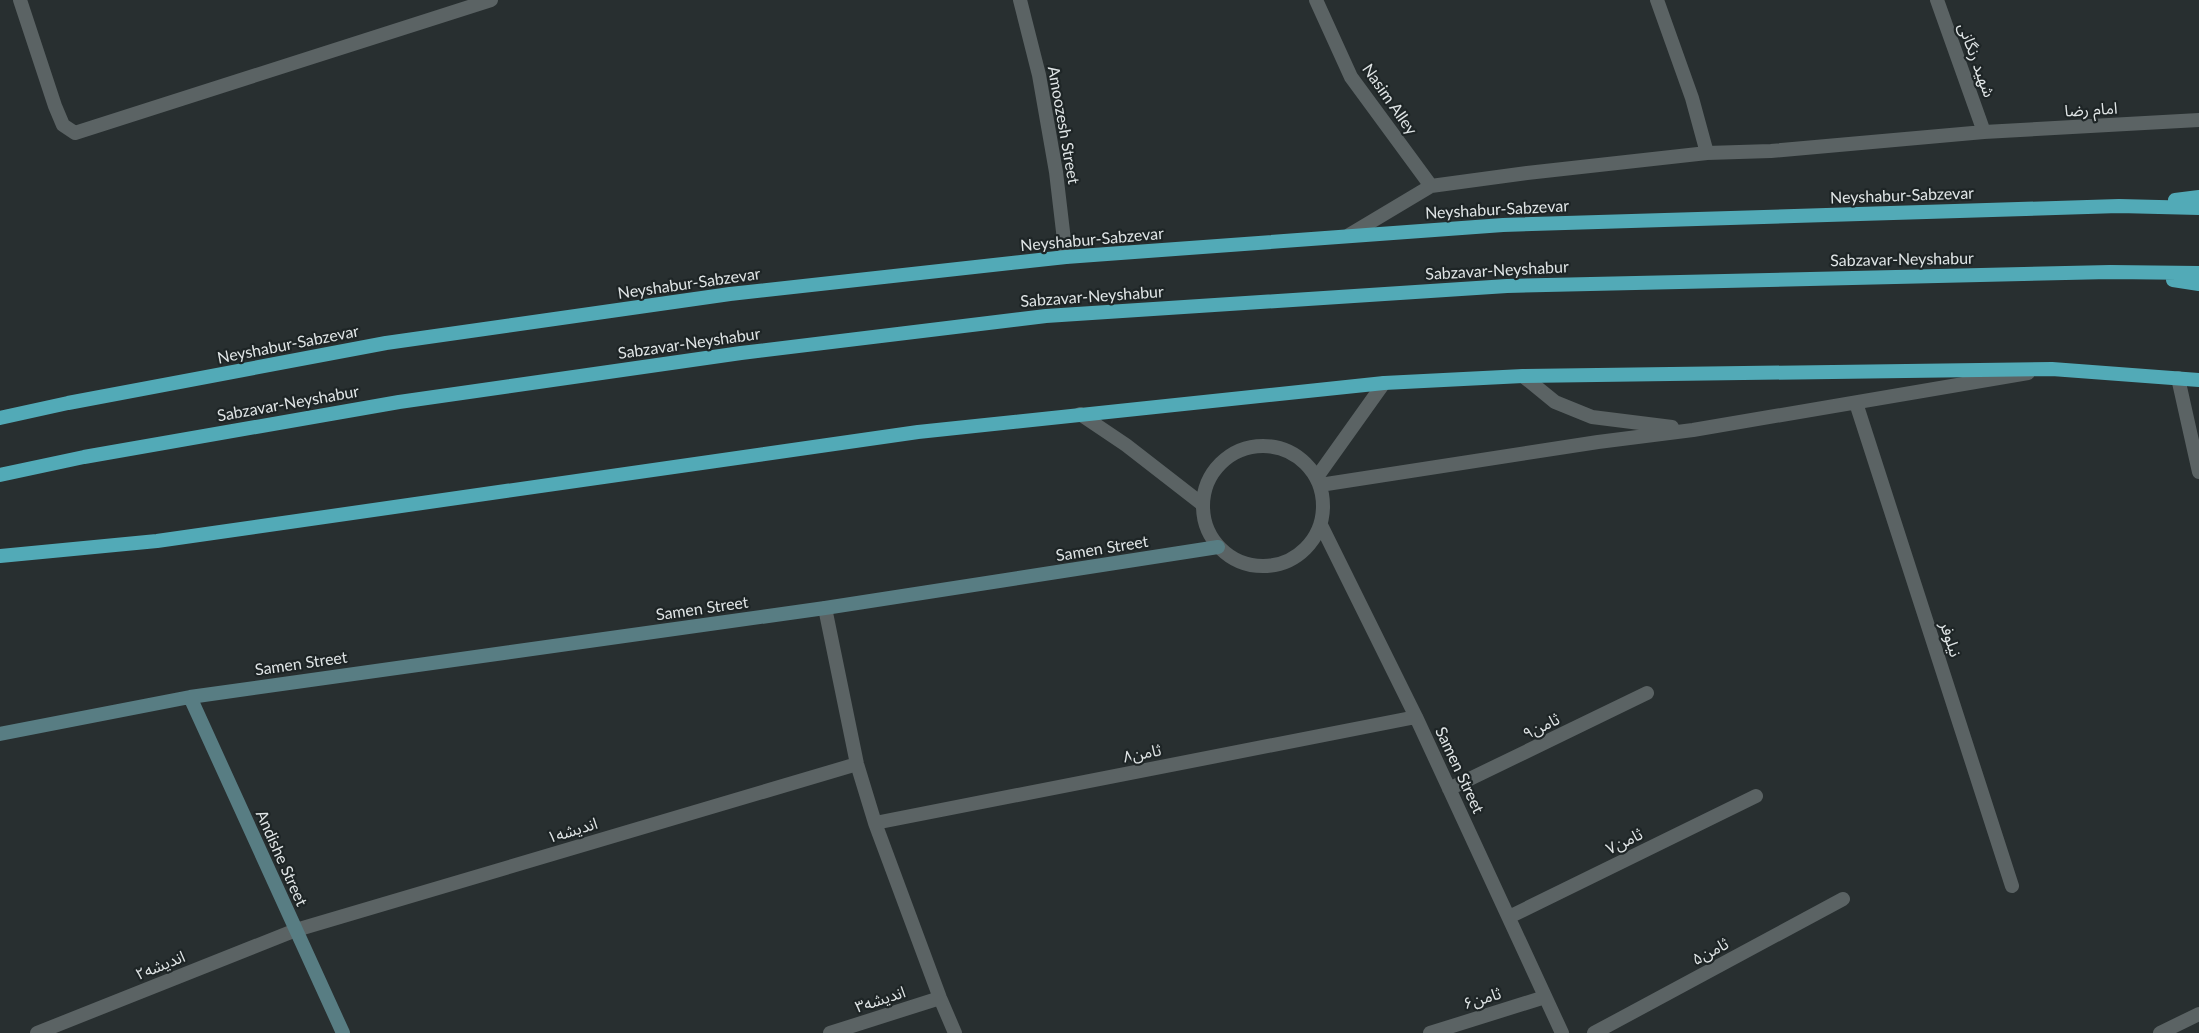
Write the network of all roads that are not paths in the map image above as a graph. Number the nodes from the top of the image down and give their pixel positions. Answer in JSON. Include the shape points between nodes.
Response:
{"nodes":[{"id":1,"x":20,"y":0,"type":"edge"},
{"id":2,"x":491,"y":0,"type":"edge"},
{"id":3,"x":1020,"y":0,"type":"edge"},
{"id":4,"x":1316,"y":0,"type":"edge"},
{"id":5,"x":1657,"y":0,"type":"edge"},
{"id":6,"x":1937,"y":0,"type":"edge"},
{"id":7,"x":2199,"y":120,"type":"edge"},
{"id":8,"x":1984,"y":132,"type":"junction"},
{"id":9,"x":1708,"y":152,"type":"junction"},
{"id":10,"x":1431,"y":186,"type":"junction"},
{"id":11,"x":2199,"y":197,"type":"edge"},
{"id":12,"x":2119,"y":206,"type":"junction"},
{"id":13,"x":2199,"y":208,"type":"edge"},
{"id":14,"x":1350,"y":235,"type":"junction"},
{"id":15,"x":1066,"y":257,"type":"junction"},
{"id":16,"x":2110,"y":272,"type":"junction"},
{"id":17,"x":2199,"y":273,"type":"edge"},
{"id":18,"x":2199,"y":284,"type":"edge"},
{"id":19,"x":2052,"y":369,"type":"junction"},
{"id":20,"x":1523,"y":376,"type":"junction"},
{"id":21,"x":2178,"y":378,"type":"junction"},
{"id":22,"x":2199,"y":380,"type":"edge"},
{"id":23,"x":1384,"y":383,"type":"junction"},
{"id":24,"x":1856,"y":403,"type":"junction"},
{"id":25,"x":1080,"y":414,"type":"junction"},
{"id":26,"x":0,"y":418,"type":"edge"},
{"id":27,"x":1694,"y":430,"type":"junction"},
{"id":28,"x":2197,"y":454,"type":"edge"},
{"id":29,"x":2199,"y":472,"type":"edge"},
{"id":30,"x":0,"y":475,"type":"edge"},
{"id":31,"x":1319,"y":481,"type":"junction"},
{"id":32,"x":1202,"y":504,"type":"junction"},
{"id":33,"x":1321,"y":525,"type":"junction"},
{"id":34,"x":1218,"y":547,"type":"junction"},
{"id":35,"x":0,"y":556,"type":"edge"},
{"id":36,"x":825,"y":608,"type":"junction"},
{"id":37,"x":1647,"y":693,"type":"dead end"},
{"id":38,"x":190,"y":697,"type":"junction"},
{"id":39,"x":1416,"y":718,"type":"junction"},
{"id":40,"x":0,"y":734,"type":"edge"},
{"id":41,"x":857,"y":764,"type":"junction"},
{"id":42,"x":1450,"y":789,"type":"junction"},
{"id":43,"x":1756,"y":796,"type":"dead end"},
{"id":44,"x":875,"y":823,"type":"junction"},
{"id":45,"x":2012,"y":886,"type":"dead end"},
{"id":46,"x":1843,"y":899,"type":"dead end"},
{"id":47,"x":1508,"y":918,"type":"junction"},
{"id":48,"x":296,"y":930,"type":"junction"},
{"id":49,"x":1545,"y":997,"type":"junction"},
{"id":50,"x":940,"y":998,"type":"junction"},
{"id":51,"x":2199,"y":1014,"type":"edge"},
{"id":52,"x":37,"y":1033,"type":"edge"},
{"id":53,"x":343,"y":1033,"type":"edge"},
{"id":54,"x":830,"y":1033,"type":"edge"},
{"id":55,"x":955,"y":1033,"type":"edge"},
{"id":56,"x":1430,"y":1033,"type":"edge"},
{"id":57,"x":1562,"y":1033,"type":"edge"},
{"id":58,"x":1594,"y":1033,"type":"edge"},
{"id":59,"x":2160,"y":1033,"type":"edge"}],
"edges":[{"from":1,"to":2,"type":"street","via":[[63,125],[76,133]]},
{"from":3,"to":15,"type":"street","name":"Amoozesh Street","via":[[1041,85]]},
{"from":4,"to":10,"type":"street","name":"Nasim Alley","via":[[1351,78]]},
{"from":5,"to":9,"type":"street"},
{"from":6,"to":8,"type":"street","name":"شهید رنگانی"},
{"from":7,"to":8,"type":"street","name":"امام رضا"},
{"from":8,"to":9,"type":"street","name":"امام رضا","via":[[1771,151]]},
{"from":9,"to":10,"type":"street","name":"امام رضا"},
{"from":10,"to":14,"type":"street"},
{"from":11,"to":12,"type":"highway"},
{"from":12,"to":13,"type":"highway","name":"Neyshabur-Sabzevar"},
{"from":12,"to":14,"type":"highway","name":"Neyshabur-Sabzevar","via":[[1513,225]]},
{"from":14,"to":15,"type":"highway","name":"Neyshabur-Sabzevar"},
{"from":15,"to":26,"type":"highway","name":"Neyshabur-Sabzevar","via":[[730,294],[386,343],[68,402]]},
{"from":16,"to":17,"type":"highway","name":"Sabzavar-Neyshabur"},
{"from":16,"to":18,"type":"highway"},
{"from":16,"to":30,"type":"highway","name":"Sabzavar-Neyshabur","via":[[1507,286],[1046,316],[741,352],[399,402],[84,457]]},
{"from":19,"to":20,"type":"highway"},
{"from":19,"to":21,"type":"highway"},
{"from":19,"to":24,"type":"street"},
{"from":20,"to":23,"type":"highway"},
{"from":20,"to":27,"type":"street","via":[[1555,402],[1592,417]]},
{"from":21,"to":22,"type":"highway"},
{"from":21,"to":28,"type":"street"},
{"from":23,"to":25,"type":"highway"},
{"from":23,"to":31,"type":"street"},
{"from":24,"to":27,"type":"street"},
{"from":24,"to":45,"type":"street","name":"نیلوفر"},
{"from":25,"to":32,"type":"street"},
{"from":25,"to":35,"type":"highway","via":[[918,432],[157,541]]},
{"from":27,"to":31,"type":"street"},
{"from":28,"to":29,"type":"street"},
{"from":31,"to":32,"type":"street","via":[[1296,454],[1265,444],[1234,451],[1211,473]]},
{"from":31,"to":33,"type":"street","via":[[1324,505]]},
{"from":32,"to":34,"type":"street","via":[[1206,528]]},
{"from":33,"to":34,"type":"street","via":[[1308,546],[1287,562],[1263,566],[1238,562]]},
{"from":33,"to":39,"type":"street","name":"Samen Street"},
{"from":34,"to":36,"type":"main road","name":"Samen Street"},
{"from":36,"to":38,"type":"main road","name":"Samen Street"},
{"from":36,"to":41,"type":"street"},
{"from":37,"to":42,"type":"street","name":"ثامن۹"},
{"from":38,"to":40,"type":"main road","name":"Samen Street"},
{"from":38,"to":48,"type":"main road","name":"Andishe Street"},
{"from":39,"to":42,"type":"street","name":"Samen Street"},
{"from":39,"to":44,"type":"street","name":"ثامن۸"},
{"from":41,"to":44,"type":"street"},
{"from":41,"to":48,"type":"street","name":"اندیشه۱"},
{"from":42,"to":47,"type":"street","name":"Samen Street"},
{"from":43,"to":47,"type":"street","name":"ثامن۷"},
{"from":44,"to":50,"type":"street"},
{"from":46,"to":58,"type":"street","name":"ثامن۵"},
{"from":47,"to":49,"type":"street","name":"Samen Street"},
{"from":48,"to":52,"type":"street","name":"اندیشه۲"},
{"from":48,"to":53,"type":"main road","name":"Andishe Street"},
{"from":49,"to":56,"type":"street","name":"ثامن۶"},
{"from":49,"to":57,"type":"street","name":"Samen Street"},
{"from":50,"to":54,"type":"street","name":"اندیشه۳"},
{"from":50,"to":55,"type":"street"},
{"from":51,"to":59,"type":"street"}]}
